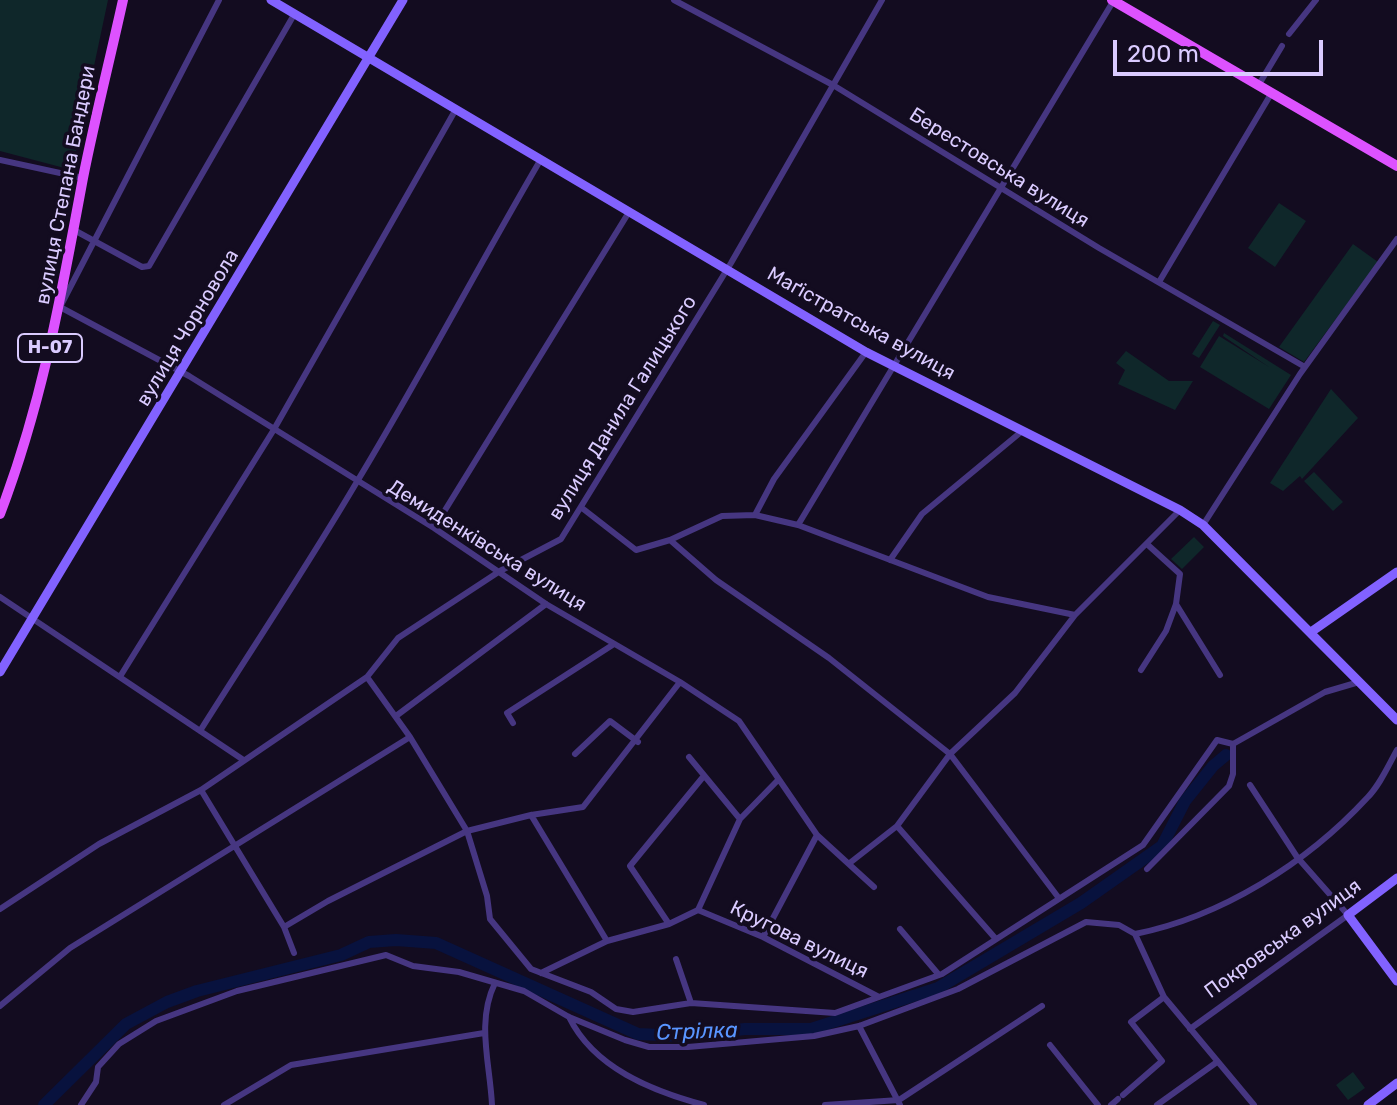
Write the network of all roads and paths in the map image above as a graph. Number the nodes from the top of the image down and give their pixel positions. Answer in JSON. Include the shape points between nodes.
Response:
{"nodes":[{"id":1,"x":123,"y":0,"type":"edge"},
{"id":2,"x":219,"y":0,"type":"edge"},
{"id":3,"x":271,"y":0,"type":"edge"},
{"id":4,"x":403,"y":0,"type":"edge"},
{"id":5,"x":674,"y":0,"type":"edge"},
{"id":6,"x":882,"y":0,"type":"edge"},
{"id":7,"x":1113,"y":0,"type":"edge"},
{"id":8,"x":1316,"y":0,"type":"edge"},
{"id":9,"x":295,"y":13,"type":"junction"},
{"id":10,"x":1289,"y":34,"type":"dead end"},
{"id":11,"x":1282,"y":46,"type":"dead end"},
{"id":12,"x":369,"y":58,"type":"junction"},
{"id":13,"x":833,"y":85,"type":"junction"},
{"id":14,"x":1258,"y":86,"type":"junction"},
{"id":15,"x":1271,"y":94,"type":"junction"},
{"id":16,"x":456,"y":109,"type":"junction"},
{"id":17,"x":541,"y":159,"type":"junction"},
{"id":18,"x":0,"y":160,"type":"edge"},
{"id":19,"x":1397,"y":166,"type":"edge"},
{"id":20,"x":83,"y":178,"type":"junction"},
{"id":21,"x":1000,"y":188,"type":"junction"},
{"id":22,"x":629,"y":212,"type":"junction"},
{"id":23,"x":74,"y":230,"type":"junction"},
{"id":24,"x":1397,"y":239,"type":"edge"},
{"id":25,"x":95,"y":243,"type":"junction"},
{"id":26,"x":727,"y":269,"type":"junction"},
{"id":27,"x":1159,"y":282,"type":"junction"},
{"id":28,"x":60,"y":307,"type":"junction"},
{"id":29,"x":866,"y":352,"type":"junction"},
{"id":30,"x":893,"y":367,"type":"junction"},
{"id":31,"x":1305,"y":367,"type":"junction"},
{"id":32,"x":183,"y":372,"type":"junction"},
{"id":33,"x":273,"y":431,"type":"junction"},
{"id":34,"x":1021,"y":432,"type":"junction"},
{"id":35,"x":357,"y":482,"type":"junction"},
{"id":36,"x":582,"y":508,"type":"junction"},
{"id":37,"x":1180,"y":510,"type":"junction"},
{"id":38,"x":0,"y":514,"type":"edge"},
{"id":39,"x":755,"y":515,"type":"junction"},
{"id":40,"x":798,"y":525,"type":"junction"},
{"id":41,"x":1203,"y":525,"type":"junction"},
{"id":42,"x":434,"y":528,"type":"junction"},
{"id":43,"x":670,"y":540,"type":"junction"},
{"id":44,"x":1148,"y":545,"type":"junction"},
{"id":45,"x":890,"y":560,"type":"junction"},
{"id":46,"x":500,"y":571,"type":"junction"},
{"id":47,"x":1397,"y":572,"type":"edge"},
{"id":48,"x":0,"y":597,"type":"edge"},
{"id":49,"x":546,"y":604,"type":"junction"},
{"id":50,"x":1176,"y":604,"type":"junction"},
{"id":51,"x":1075,"y":615,"type":"junction"},
{"id":52,"x":34,"y":619,"type":"junction"},
{"id":53,"x":1311,"y":632,"type":"junction"},
{"id":54,"x":614,"y":644,"type":"junction"},
{"id":55,"x":1141,"y":670,"type":"dead end"},
{"id":56,"x":0,"y":672,"type":"edge"},
{"id":57,"x":121,"y":675,"type":"junction"},
{"id":58,"x":1220,"y":675,"type":"dead end"},
{"id":59,"x":367,"y":677,"type":"junction"},
{"id":60,"x":680,"y":682,"type":"junction"},
{"id":61,"x":1359,"y":682,"type":"junction"},
{"id":62,"x":396,"y":716,"type":"junction"},
{"id":63,"x":1397,"y":720,"type":"edge"},
{"id":64,"x":513,"y":723,"type":"dead end"},
{"id":65,"x":200,"y":731,"type":"junction"},
{"id":66,"x":410,"y":737,"type":"junction"},
{"id":67,"x":638,"y":742,"type":"junction"},
{"id":68,"x":1233,"y":744,"type":"junction"},
{"id":69,"x":1397,"y":750,"type":"edge"},
{"id":70,"x":575,"y":754,"type":"dead end"},
{"id":71,"x":950,"y":754,"type":"junction"},
{"id":72,"x":689,"y":757,"type":"dead end"},
{"id":73,"x":242,"y":759,"type":"junction"},
{"id":74,"x":703,"y":777,"type":"junction"},
{"id":75,"x":778,"y":780,"type":"junction"},
{"id":76,"x":1250,"y":785,"type":"dead end"},
{"id":77,"x":201,"y":790,"type":"junction"},
{"id":78,"x":531,"y":815,"type":"junction"},
{"id":79,"x":740,"y":819,"type":"junction"},
{"id":80,"x":897,"y":826,"type":"junction"},
{"id":81,"x":467,"y":831,"type":"junction"},
{"id":82,"x":817,"y":835,"type":"junction"},
{"id":83,"x":234,"y":849,"type":"junction"},
{"id":84,"x":1297,"y":857,"type":"junction"},
{"id":85,"x":851,"y":862,"type":"junction"},
{"id":86,"x":1147,"y":869,"type":"dead end"},
{"id":87,"x":1397,"y":878,"type":"edge"},
{"id":88,"x":874,"y":887,"type":"dead end"},
{"id":89,"x":1058,"y":897,"type":"junction"},
{"id":90,"x":0,"y":909,"type":"edge"},
{"id":91,"x":698,"y":910,"type":"junction"},
{"id":92,"x":1348,"y":915,"type":"junction"},
{"id":93,"x":669,"y":924,"type":"junction"},
{"id":94,"x":284,"y":927,"type":"junction"},
{"id":95,"x":900,"y":929,"type":"dead end"},
{"id":96,"x":1135,"y":934,"type":"junction"},
{"id":97,"x":763,"y":937,"type":"junction"},
{"id":98,"x":995,"y":938,"type":"junction"},
{"id":99,"x":607,"y":941,"type":"junction"},
{"id":100,"x":294,"y":953,"type":"dead end"},
{"id":101,"x":676,"y":959,"type":"dead end"},
{"id":102,"x":541,"y":973,"type":"junction"},
{"id":103,"x":939,"y":975,"type":"junction"},
{"id":104,"x":1397,"y":981,"type":"edge"},
{"id":105,"x":495,"y":983,"type":"junction"},
{"id":106,"x":879,"y":997,"type":"junction"},
{"id":107,"x":1164,"y":997,"type":"junction"},
{"id":108,"x":691,"y":1003,"type":"junction"},
{"id":109,"x":0,"y":1006,"type":"edge"},
{"id":110,"x":1042,"y":1006,"type":"dead end"},
{"id":111,"x":569,"y":1017,"type":"junction"},
{"id":112,"x":859,"y":1026,"type":"junction"},
{"id":113,"x":1190,"y":1029,"type":"junction"},
{"id":114,"x":484,"y":1033,"type":"junction"},
{"id":115,"x":1050,"y":1045,"type":"dead end"},
{"id":116,"x":1217,"y":1062,"type":"junction"},
{"id":117,"x":1397,"y":1083,"type":"edge"},
{"id":118,"x":900,"y":1102,"type":"edge"},
{"id":119,"x":81,"y":1105,"type":"edge"},
{"id":120,"x":224,"y":1105,"type":"edge"},
{"id":121,"x":492,"y":1105,"type":"edge"},
{"id":122,"x":704,"y":1105,"type":"edge"},
{"id":123,"x":825,"y":1105,"type":"edge"},
{"id":124,"x":1098,"y":1105,"type":"edge"},
{"id":125,"x":1111,"y":1105,"type":"edge"},
{"id":126,"x":1157,"y":1105,"type":"edge"},
{"id":127,"x":1254,"y":1105,"type":"edge"},
{"id":128,"x":1368,"y":1105,"type":"edge"}],
"edges":[{"from":1,"to":20,"type":"main road","name":"вулиця Степана Бандери","number":"Н-07"},
{"from":2,"to":25,"type":"street"},
{"from":3,"to":9,"type":"street","name":"Маґістратська вулиця"},
{"from":4,"to":12,"type":"street","name":"вулиця Чорновола"},
{"from":5,"to":13,"type":"street","name":"Берестовська вулиця"},
{"from":6,"to":13,"type":"street","name":"вулиця Данила Галицького"},
{"from":7,"to":14,"type":"main road"},
{"from":7,"to":21,"type":"street"},
{"from":8,"to":10,"type":"street"},
{"from":9,"to":12,"type":"street","name":"Маґістратська вулиця"},
{"from":9,"to":25,"type":"street","via":[[149,266]]},
{"from":11,"to":14,"type":"street"},
{"from":12,"to":16,"type":"street","name":"Маґістратська вулиця"},
{"from":12,"to":32,"type":"street","name":"вулиця Чорновола"},
{"from":13,"to":21,"type":"street","name":"Берестовська вулиця"},
{"from":13,"to":26,"type":"street","name":"вулиця Данила Галицького"},
{"from":14,"to":15,"type":"main road"},
{"from":15,"to":19,"type":"main road"},
{"from":15,"to":27,"type":"street"},
{"from":16,"to":17,"type":"street","name":"Маґістратська вулиця"},
{"from":16,"to":33,"type":"street"},
{"from":17,"to":22,"type":"street","name":"Маґістратська вулиця"},
{"from":17,"to":35,"type":"street"},
{"from":18,"to":20,"type":"street"},
{"from":20,"to":23,"type":"main road","name":"вулиця Степана Бандери","number":"Н-07"},
{"from":21,"to":27,"type":"street","name":"Берестовська вулиця"},
{"from":21,"to":30,"type":"street"},
{"from":22,"to":26,"type":"street","name":"Маґістратська вулиця"},
{"from":22,"to":42,"type":"street"},
{"from":23,"to":25,"type":"street"},
{"from":23,"to":28,"type":"main road","name":"вулиця Степана Бандери","number":"Н-07"},
{"from":24,"to":31,"type":"street"},
{"from":25,"to":28,"type":"street"},
{"from":26,"to":29,"type":"street","name":"Маґістратська вулиця"},
{"from":26,"to":36,"type":"street","name":"вулиця Данила Галицького"},
{"from":27,"to":31,"type":"street","name":"Берестовська вулиця"},
{"from":28,"to":32,"type":"street","name":"Демиденківська вулиця"},
{"from":28,"to":38,"type":"main road","name":"вулиця Степана Бандери","number":"Н-07","via":[[28,441]]},
{"from":29,"to":30,"type":"street","name":"Маґістратська вулиця"},
{"from":29,"to":39,"type":"street","via":[[774,479]]},
{"from":30,"to":34,"type":"street","name":"Маґістратська вулиця"},
{"from":30,"to":40,"type":"street"},
{"from":31,"to":41,"type":"street"},
{"from":32,"to":33,"type":"street","name":"Демиденківська вулиця"},
{"from":32,"to":52,"type":"street","name":"вулиця Чорновола"},
{"from":33,"to":35,"type":"street","name":"Демиденківська вулиця"},
{"from":33,"to":57,"type":"street"},
{"from":34,"to":37,"type":"street","name":"Маґістратська вулиця"},
{"from":34,"to":45,"type":"street","via":[[922,514]]},
{"from":35,"to":42,"type":"street","name":"Демиденківська вулиця"},
{"from":35,"to":65,"type":"street"},
{"from":36,"to":43,"type":"street","via":[[636,550]]},
{"from":36,"to":46,"type":"street","name":"вулиця Данила Галицького","via":[[561,539]]},
{"from":37,"to":41,"type":"street","name":"Маґістратська вулиця"},
{"from":37,"to":44,"type":"street"},
{"from":39,"to":40,"type":"street"},
{"from":39,"to":43,"type":"street","via":[[722,516]]},
{"from":40,"to":45,"type":"street"},
{"from":41,"to":53,"type":"street","name":"Маґістратська вулиця"},
{"from":42,"to":46,"type":"street","name":"Демиденківська вулиця"},
{"from":43,"to":71,"type":"street"},
{"from":44,"to":50,"type":"street","via":[[1180,574]]},
{"from":44,"to":51,"type":"street"},
{"from":45,"to":51,"type":"street","via":[[988,597]]},
{"from":46,"to":49,"type":"street","name":"Демиденківська вулиця"},
{"from":46,"to":59,"type":"street","name":"вулиця Данила Галицького","via":[[398,638]]},
{"from":47,"to":53,"type":"street"},
{"from":48,"to":52,"type":"street"},
{"from":49,"to":54,"type":"street","name":"Демиденківська вулиця"},
{"from":49,"to":62,"type":"street"},
{"from":50,"to":55,"type":"street"},
{"from":50,"to":58,"type":"street"},
{"from":51,"to":71,"type":"street","via":[[1015,693]]},
{"from":52,"to":56,"type":"street","name":"вулиця Чорновола"},
{"from":52,"to":57,"type":"street"},
{"from":53,"to":61,"type":"street","name":"Маґістратська вулиця"},
{"from":54,"to":60,"type":"street","name":"Демиденківська вулиця"},
{"from":54,"to":64,"type":"street","via":[[507,713]]},
{"from":57,"to":65,"type":"street"},
{"from":59,"to":62,"type":"street"},
{"from":59,"to":73,"type":"street","name":"вулиця Данила Галицького"},
{"from":60,"to":67,"type":"street"},
{"from":60,"to":75,"type":"street","name":"Демиденківська вулиця","via":[[739,721]]},
{"from":61,"to":63,"type":"street","name":"Маґістратська вулиця"},
{"from":61,"to":68,"type":"street","via":[[1325,692]]},
{"from":62,"to":66,"type":"street"},
{"from":65,"to":73,"type":"street"},
{"from":66,"to":81,"type":"street"},
{"from":66,"to":83,"type":"street"},
{"from":67,"to":70,"type":"street","via":[[610,721]]},
{"from":67,"to":78,"type":"street","via":[[583,807]]},
{"from":68,"to":86,"type":"street","via":[[1229,786]]},
{"from":68,"to":89,"type":"street","name":"Кругова вулиця","via":[[1217,740],[1143,845]]},
{"from":69,"to":84,"type":"street","via":[[1370,796]]},
{"from":71,"to":80,"type":"street"},
{"from":71,"to":89,"type":"street"},
{"from":72,"to":74,"type":"street"},
{"from":73,"to":77,"type":"street","name":"вулиця Данила Галицького"},
{"from":74,"to":79,"type":"street"},
{"from":74,"to":93,"type":"street","via":[[630,866]]},
{"from":75,"to":79,"type":"street"},
{"from":75,"to":82,"type":"street","name":"Демиденківська вулиця"},
{"from":76,"to":84,"type":"street"},
{"from":77,"to":83,"type":"street"},
{"from":77,"to":90,"type":"street","name":"вулиця Данила Галицького","via":[[99,844]]},
{"from":78,"to":81,"type":"street"},
{"from":78,"to":99,"type":"street"},
{"from":79,"to":91,"type":"street"},
{"from":80,"to":85,"type":"street"},
{"from":80,"to":98,"type":"street"},
{"from":81,"to":94,"type":"street"},
{"from":81,"to":102,"type":"street","via":[[490,919],[531,969]]},
{"from":82,"to":85,"type":"street","name":"Демиденківська вулиця"},
{"from":82,"to":97,"type":"street"},
{"from":83,"to":94,"type":"street"},
{"from":83,"to":109,"type":"street","via":[[70,948]]},
{"from":84,"to":92,"type":"street"},
{"from":84,"to":96,"type":"street","via":[[1214,911]]},
{"from":85,"to":88,"type":"street","name":"Демиденківська вулиця"},
{"from":87,"to":92,"type":"street","name":"Покровська вулиця"},
{"from":89,"to":98,"type":"street","name":"Кругова вулиця"},
{"from":91,"to":93,"type":"street","name":"Кругова вулиця"},
{"from":91,"to":97,"type":"street","name":"Кругова вулиця"},
{"from":92,"to":104,"type":"street"},
{"from":92,"to":113,"type":"street","name":"Покровська вулиця"},
{"from":93,"to":99,"type":"street","name":"Кругова вулиця"},
{"from":94,"to":100,"type":"street"},
{"from":95,"to":103,"type":"street"},
{"from":96,"to":107,"type":"street"},
{"from":96,"to":112,"type":"street","via":[[1119,925],[1086,922],[958,989]]},
{"from":97,"to":106,"type":"street","name":"Кругова вулиця"},
{"from":98,"to":103,"type":"street","name":"Кругова вулиця"},
{"from":99,"to":102,"type":"street","name":"Кругова вулиця"},
{"from":101,"to":108,"type":"street"},
{"from":102,"to":108,"type":"street","name":"Кругова вулиця","via":[[591,992],[616,1009],[633,1012]]},
{"from":103,"to":106,"type":"street","name":"Кругова вулиця"},
{"from":105,"to":111,"type":"street","via":[[524,991]]},
{"from":105,"to":114,"type":"street","via":[[487,1000]]},
{"from":105,"to":119,"type":"street","via":[[386,955],[237,991],[156,1021],[119,1044],[98,1067],[96,1082]]},
{"from":106,"to":108,"type":"street","name":"Кругова вулиця","via":[[835,1013],[810,1014]]},
{"from":107,"to":113,"type":"street"},
{"from":107,"to":125,"type":"street","via":[[1131,1022],[1162,1061]]},
{"from":110,"to":118,"type":"street"},
{"from":111,"to":112,"type":"street","via":[[649,1047],[758,1042]]},
{"from":111,"to":122,"type":"street","via":[[602,1061]]},
{"from":112,"to":118,"type":"street"},
{"from":113,"to":116,"type":"street"},
{"from":114,"to":120,"type":"street","via":[[291,1065]]},
{"from":114,"to":121,"type":"street"},
{"from":115,"to":124,"type":"street"},
{"from":116,"to":126,"type":"street"},
{"from":116,"to":127,"type":"street"},
{"from":117,"to":128,"type":"street"},
{"from":118,"to":123,"type":"street"}]}
